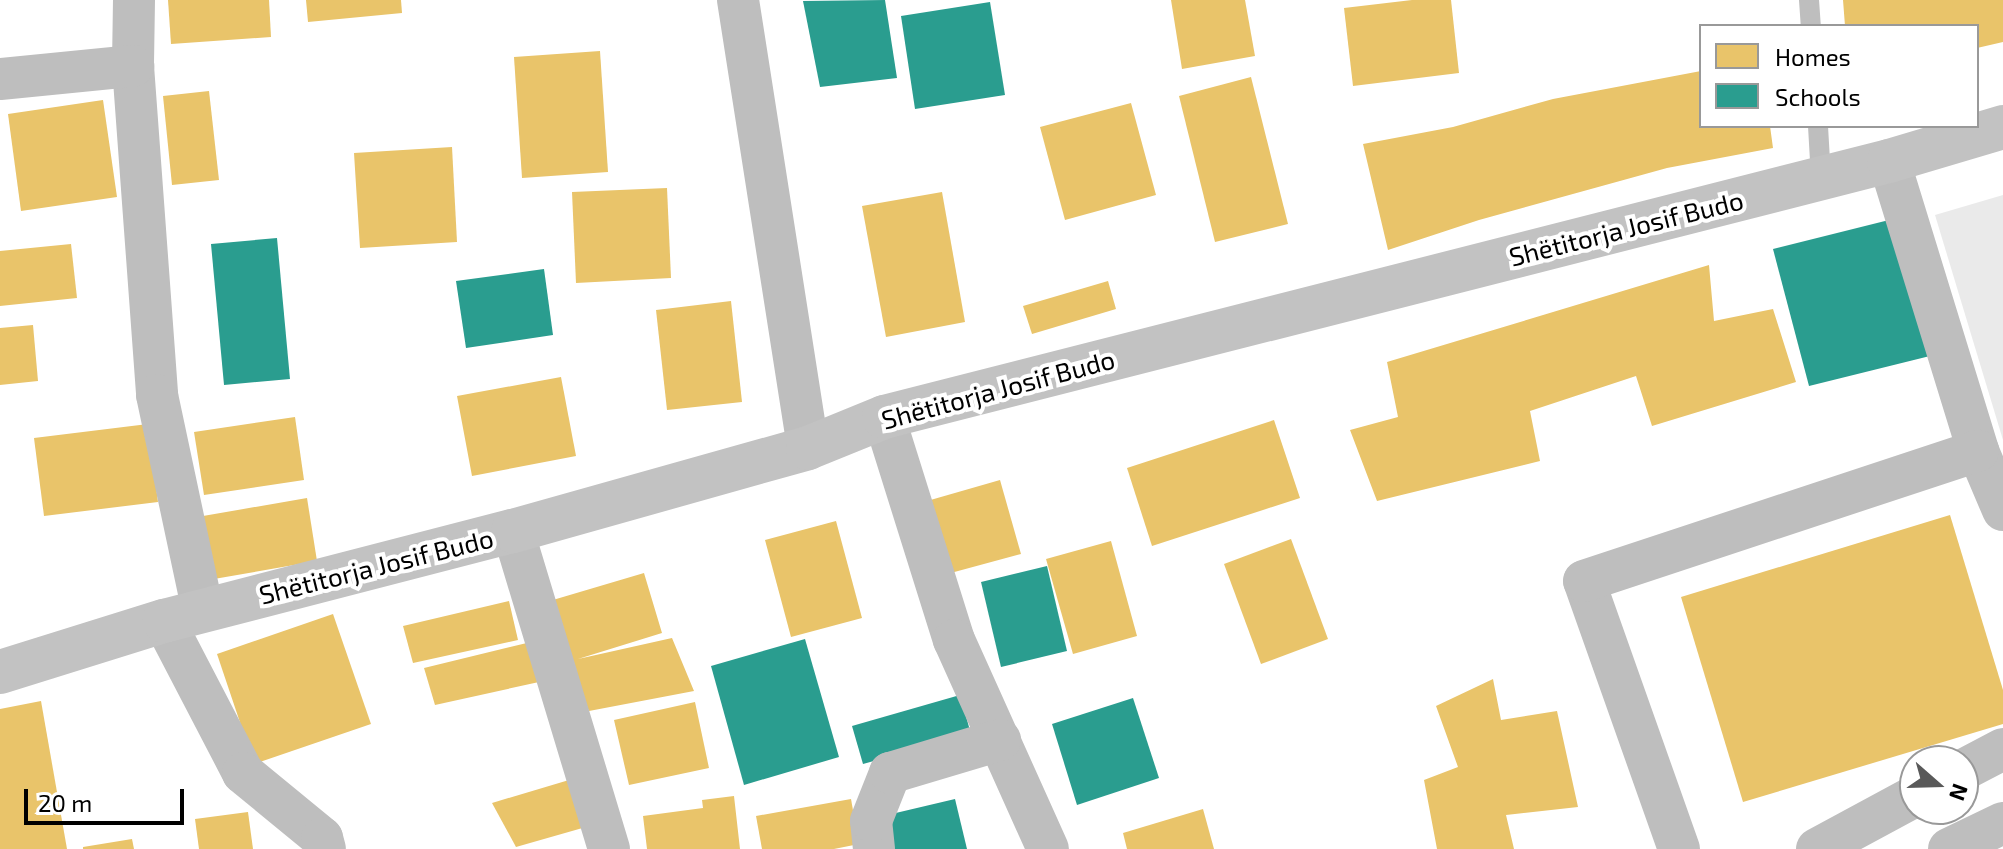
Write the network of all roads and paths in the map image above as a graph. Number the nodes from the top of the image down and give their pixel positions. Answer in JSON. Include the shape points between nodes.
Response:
{"nodes":[{"id":1,"x":134,"y":0,"type":"edge"},
{"id":2,"x":738,"y":0,"type":"edge"},
{"id":3,"x":1809,"y":0,"type":"edge"},
{"id":4,"x":1811,"y":24,"type":"edge"},
{"id":5,"x":133,"y":66,"type":"junction"},
{"id":6,"x":0,"y":79,"type":"edge"},
{"id":7,"x":2003,"y":127,"type":"edge"},
{"id":8,"x":1818,"y":128,"type":"edge"},
{"id":9,"x":1889,"y":161,"type":"junction"},
{"id":10,"x":1821,"y":178,"type":"junction"},
{"id":11,"x":884,"y":417,"type":"junction"},
{"id":12,"x":808,"y":448,"type":"junction"},
{"id":13,"x":1978,"y":451,"type":"junction"},
{"id":14,"x":2003,"y":510,"type":"edge"},
{"id":15,"x":513,"y":531,"type":"junction"},
{"id":16,"x":184,"y":616,"type":"junction"},
{"id":17,"x":0,"y":672,"type":"edge"},
{"id":18,"x":1000,"y":740,"type":"junction"},
{"id":19,"x":2003,"y":749,"type":"edge"},
{"id":20,"x":1979,"y":762,"type":"edge"},
{"id":21,"x":1899,"y":805,"type":"edge"},
{"id":22,"x":2003,"y":823,"type":"edge"},
{"id":23,"x":325,"y":849,"type":"edge"},
{"id":24,"x":609,"y":849,"type":"edge"},
{"id":25,"x":874,"y":849,"type":"edge"},
{"id":26,"x":1048,"y":849,"type":"edge"},
{"id":27,"x":1679,"y":849,"type":"edge"},
{"id":28,"x":1817,"y":849,"type":"edge"},
{"id":29,"x":1949,"y":849,"type":"edge"}],
"edges":[{"from":1,"to":5,"type":"street"},
{"from":2,"to":12,"type":"street"},
{"from":3,"to":4,"type":"lane"},
{"from":5,"to":6,"type":"street"},
{"from":5,"to":16,"type":"street","via":[[157,395]]},
{"from":7,"to":9,"type":"main road","name":"Shëtitorja Josif Budo"},
{"from":8,"to":10,"type":"lane"},
{"from":9,"to":10,"type":"main road","name":"Shëtitorja Josif Budo"},
{"from":9,"to":13,"type":"street"},
{"from":10,"to":11,"type":"main road","name":"Shëtitorja Josif Budo"},
{"from":11,"to":12,"type":"main road","name":"Shëtitorja Josif Budo"},
{"from":11,"to":18,"type":"street","via":[[954,640]]},
{"from":12,"to":15,"type":"main road","name":"Shëtitorja Josif Budo"},
{"from":13,"to":14,"type":"street"},
{"from":13,"to":27,"type":"street","via":[[1584,581]]},
{"from":15,"to":16,"type":"main road","name":"Shëtitorja Josif Budo"},
{"from":15,"to":24,"type":"street"},
{"from":16,"to":17,"type":"main road","name":"Shëtitorja Josif Budo"},
{"from":16,"to":23,"type":"street","via":[[243,773],[322,838]]},
{"from":18,"to":25,"type":"street","via":[[890,773],[871,821]]},
{"from":18,"to":26,"type":"street"},
{"from":19,"to":20,"type":"street"},
{"from":21,"to":28,"type":"street"},
{"from":22,"to":29,"type":"street"}]}
